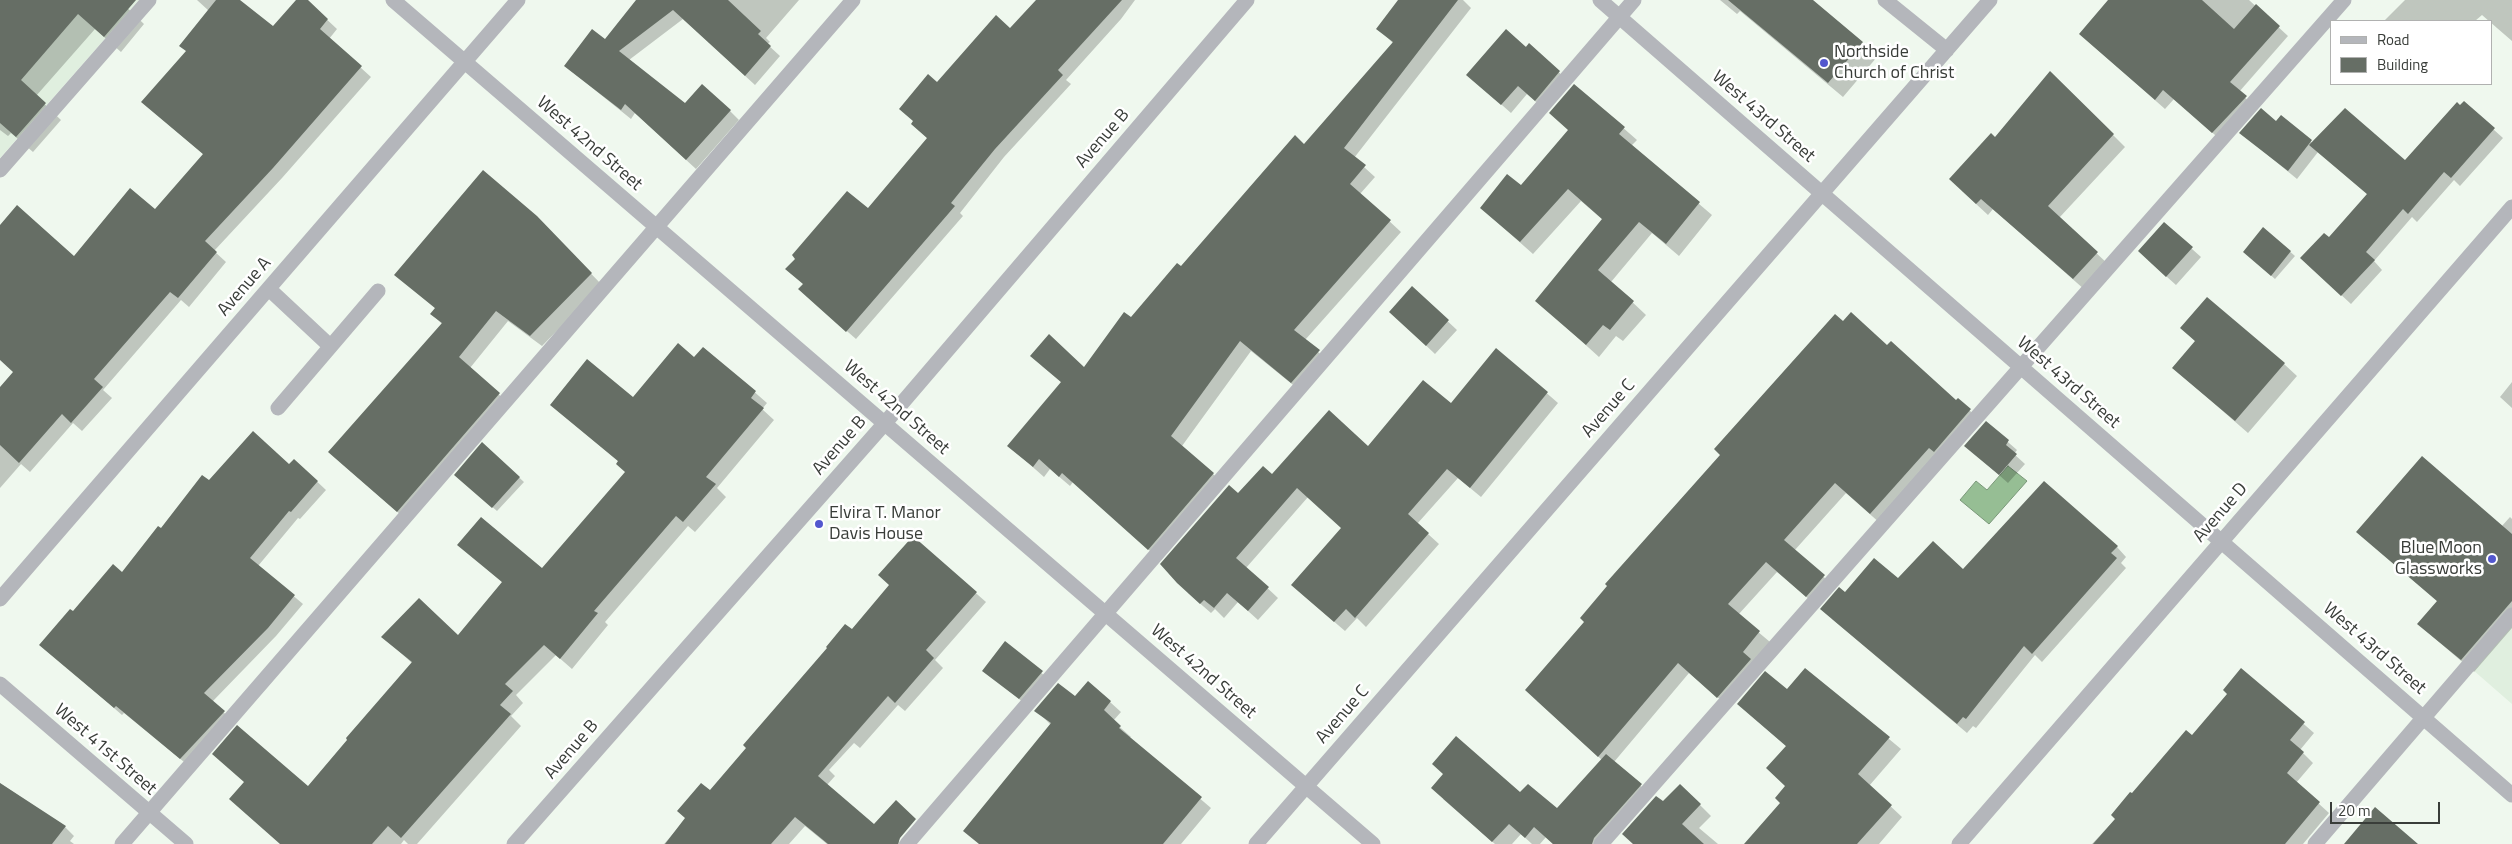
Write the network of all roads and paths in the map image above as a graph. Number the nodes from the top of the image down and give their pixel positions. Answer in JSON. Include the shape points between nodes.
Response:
{"nodes":[{"id":1,"x":149,"y":0,"type":"edge"},
{"id":2,"x":393,"y":0,"type":"edge"},
{"id":3,"x":518,"y":0,"type":"edge"},
{"id":4,"x":853,"y":0,"type":"edge"},
{"id":5,"x":1247,"y":0,"type":"edge"},
{"id":6,"x":1600,"y":0,"type":"edge"},
{"id":7,"x":1634,"y":0,"type":"edge"},
{"id":8,"x":1885,"y":0,"type":"edge"},
{"id":9,"x":1990,"y":0,"type":"edge"},
{"id":10,"x":2344,"y":0,"type":"edge"},
{"id":11,"x":1619,"y":17,"type":"junction"},
{"id":12,"x":1947,"y":50,"type":"junction"},
{"id":13,"x":466,"y":62,"type":"junction"},
{"id":14,"x":0,"y":170,"type":"edge"},
{"id":15,"x":1821,"y":193,"type":"junction"},
{"id":16,"x":2512,"y":207,"type":"edge"},
{"id":17,"x":656,"y":227,"type":"junction"},
{"id":18,"x":269,"y":289,"type":"junction"},
{"id":19,"x":378,"y":291,"type":"dead end"},
{"id":20,"x":330,"y":346,"type":"junction"},
{"id":21,"x":2022,"y":368,"type":"junction"},
{"id":22,"x":278,"y":408,"type":"dead end"},
{"id":23,"x":885,"y":423,"type":"junction"},
{"id":24,"x":2222,"y":542,"type":"junction"},
{"id":25,"x":0,"y":599,"type":"edge"},
{"id":26,"x":1107,"y":614,"type":"junction"},
{"id":27,"x":2512,"y":615,"type":"edge"},
{"id":28,"x":0,"y":684,"type":"edge"},
{"id":29,"x":2423,"y":717,"type":"junction"},
{"id":30,"x":1307,"y":786,"type":"junction"},
{"id":31,"x":2512,"y":795,"type":"edge"},
{"id":32,"x":150,"y":812,"type":"junction"},
{"id":33,"x":122,"y":844,"type":"edge"},
{"id":34,"x":186,"y":844,"type":"edge"},
{"id":35,"x":514,"y":844,"type":"edge"},
{"id":36,"x":907,"y":844,"type":"edge"},
{"id":37,"x":1256,"y":844,"type":"edge"},
{"id":38,"x":1373,"y":844,"type":"edge"},
{"id":39,"x":1601,"y":844,"type":"edge"},
{"id":40,"x":1959,"y":844,"type":"edge"},
{"id":41,"x":2315,"y":844,"type":"edge"}],
"edges":[{"from":1,"to":14,"type":"street"},
{"from":2,"to":13,"type":"street","name":"West 42nd Street"},
{"from":3,"to":13,"type":"street","name":"Avenue A"},
{"from":4,"to":17,"type":"street"},
{"from":5,"to":23,"type":"street","name":"Avenue B"},
{"from":6,"to":11,"type":"street","name":"West 43rd Street"},
{"from":7,"to":11,"type":"street"},
{"from":8,"to":12,"type":"street"},
{"from":9,"to":12,"type":"street","name":"Avenue C"},
{"from":10,"to":21,"type":"street"},
{"from":11,"to":15,"type":"street","name":"West 43rd Street"},
{"from":11,"to":26,"type":"street"},
{"from":12,"to":15,"type":"street","name":"Avenue C"},
{"from":13,"to":17,"type":"street","name":"West 42nd Street"},
{"from":13,"to":18,"type":"street","name":"Avenue A"},
{"from":15,"to":21,"type":"street","name":"West 43rd Street"},
{"from":15,"to":30,"type":"street","name":"Avenue C"},
{"from":16,"to":24,"type":"street","name":"Avenue D"},
{"from":17,"to":23,"type":"street","name":"West 42nd Street"},
{"from":17,"to":32,"type":"street"},
{"from":18,"to":20,"type":"street"},
{"from":18,"to":25,"type":"street","name":"Avenue A"},
{"from":19,"to":20,"type":"street"},
{"from":20,"to":22,"type":"street"},
{"from":21,"to":24,"type":"street","name":"West 43rd Street"},
{"from":21,"to":39,"type":"street"},
{"from":23,"to":26,"type":"street","name":"West 42nd Street"},
{"from":23,"to":35,"type":"street","name":"Avenue B"},
{"from":24,"to":29,"type":"street","name":"West 43rd Street"},
{"from":24,"to":40,"type":"street","name":"Avenue D"},
{"from":26,"to":30,"type":"street","name":"West 42nd Street"},
{"from":26,"to":36,"type":"street"},
{"from":27,"to":29,"type":"street"},
{"from":28,"to":32,"type":"street","name":"West 41st Street"},
{"from":29,"to":31,"type":"street","name":"West 43rd Street"},
{"from":29,"to":41,"type":"street"},
{"from":30,"to":37,"type":"street","name":"Avenue C"},
{"from":30,"to":38,"type":"street","name":"West 42nd Street"},
{"from":32,"to":33,"type":"street"},
{"from":32,"to":34,"type":"street","name":"West 41st Street"}]}
